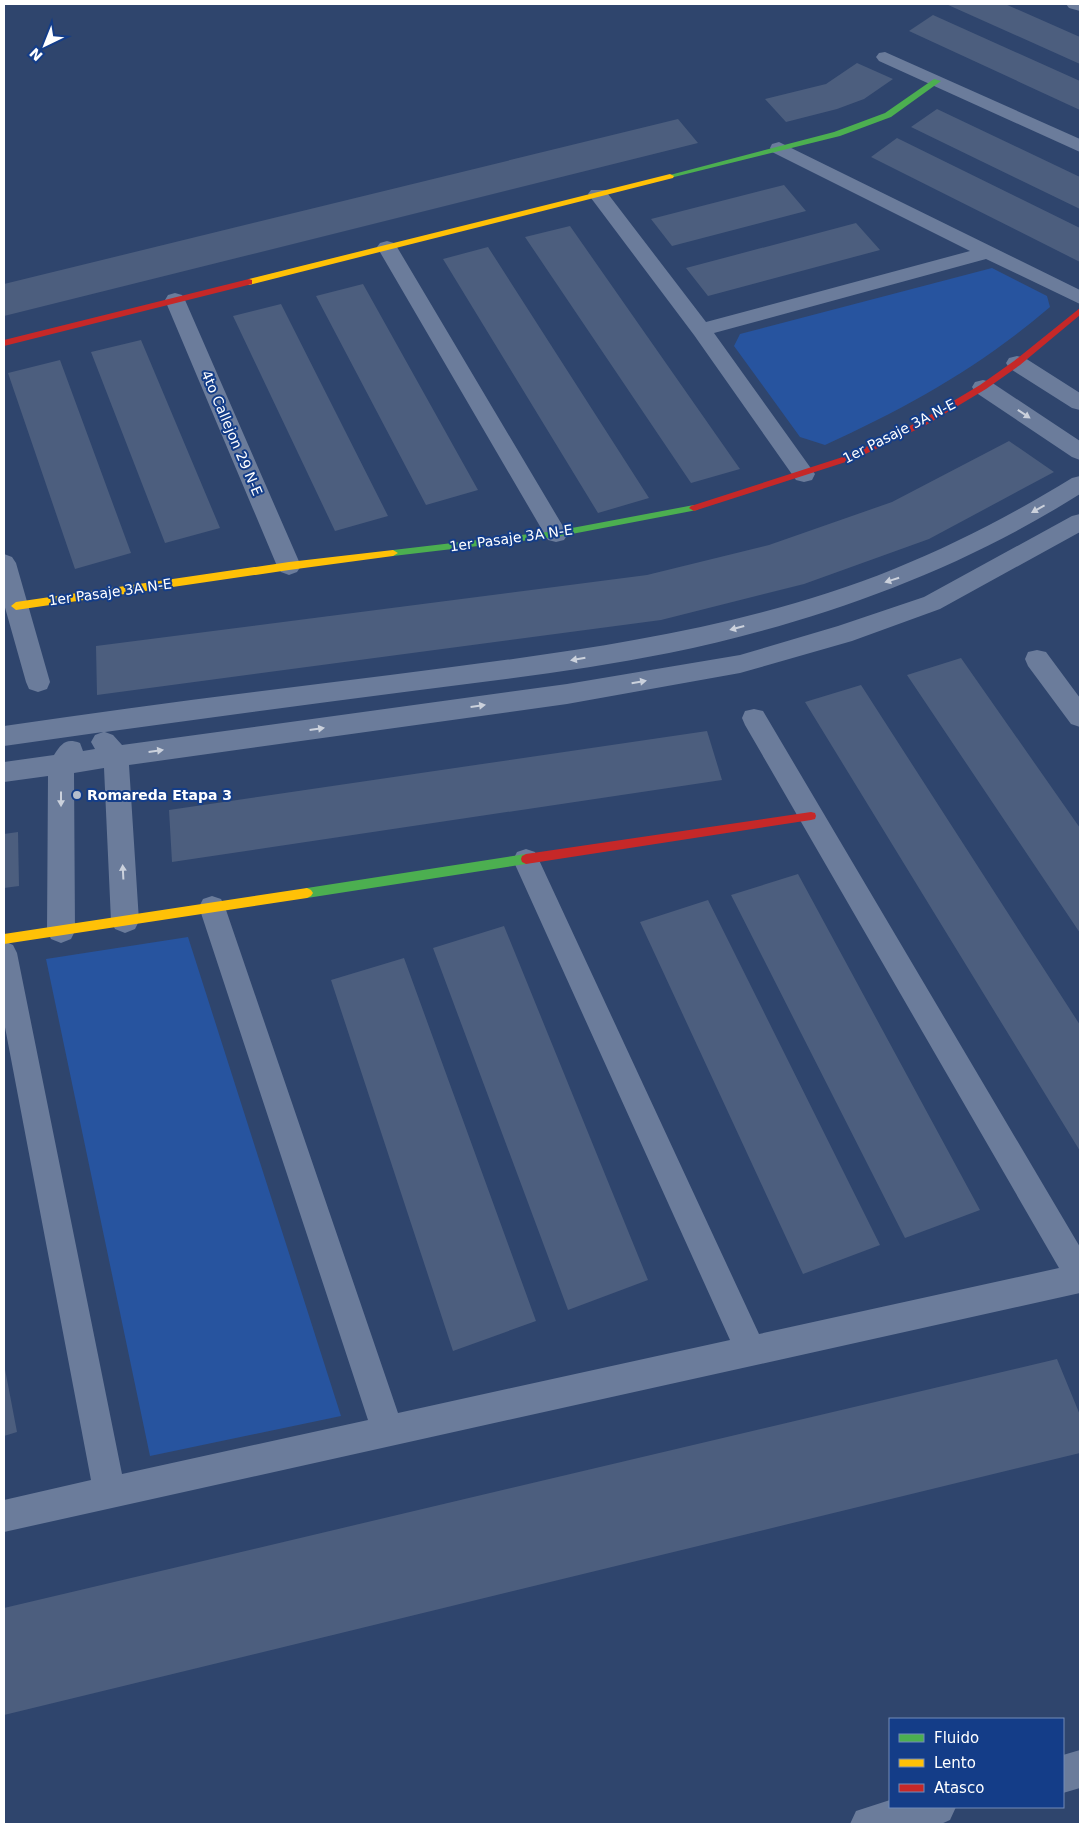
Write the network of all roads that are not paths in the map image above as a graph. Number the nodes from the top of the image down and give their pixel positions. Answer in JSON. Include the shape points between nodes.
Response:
{"nodes":[{"id":1,"x":1075,"y":4,"type":"edge"},
{"id":2,"x":1080,"y":6,"type":"edge"},
{"id":3,"x":886,"y":57,"type":"dead end"},
{"id":4,"x":937,"y":81,"type":"junction"},
{"id":5,"x":1080,"y":146,"type":"edge"},
{"id":6,"x":779,"y":148,"type":"junction"},
{"id":7,"x":598,"y":194,"type":"junction"},
{"id":8,"x":387,"y":247,"type":"junction"},
{"id":9,"x":986,"y":253,"type":"junction"},
{"id":10,"x":1080,"y":298,"type":"edge"},
{"id":11,"x":175,"y":300,"type":"junction"},
{"id":12,"x":1080,"y":311,"type":"edge"},
{"id":13,"x":701,"y":330,"type":"junction"},
{"id":14,"x":4,"y":343,"type":"edge"},
{"id":15,"x":1017,"y":363,"type":"junction"},
{"id":16,"x":983,"y":387,"type":"junction"},
{"id":17,"x":1080,"y":403,"type":"edge"},
{"id":18,"x":1080,"y":452,"type":"edge"},
{"id":19,"x":804,"y":474,"type":"junction"},
{"id":20,"x":1080,"y":484,"type":"edge"},
{"id":21,"x":1080,"y":522,"type":"edge"},
{"id":22,"x":556,"y":534,"type":"junction"},
{"id":23,"x":4,"y":563,"type":"edge"},
{"id":24,"x":289,"y":566,"type":"junction"},
{"id":25,"x":16,"y":606,"type":"junction"},
{"id":26,"x":1037,"y":659,"type":"dead end"},
{"id":27,"x":38,"y":682,"type":"dead end"},
{"id":28,"x":1080,"y":717,"type":"edge"},
{"id":29,"x":754,"y":718,"type":"dead end"},
{"id":30,"x":88,"y":724,"type":"junction"},
{"id":31,"x":4,"y":736,"type":"edge"},
{"id":32,"x":116,"y":756,"type":"junction"},
{"id":33,"x":61,"y":765,"type":"junction"},
{"id":34,"x":4,"y":772,"type":"edge"},
{"id":35,"x":811,"y":816,"type":"junction"},
{"id":36,"x":526,"y":860,"type":"junction"},
{"id":37,"x":212,"y":907,"type":"junction"},
{"id":38,"x":125,"y":921,"type":"junction"},
{"id":39,"x":61,"y":931,"type":"junction"},
{"id":40,"x":4,"y":939,"type":"edge"},
{"id":41,"x":4,"y":953,"type":"edge"},
{"id":42,"x":1080,"y":1277,"type":"edge"},
{"id":43,"x":752,"y":1351,"type":"junction"},
{"id":44,"x":388,"y":1431,"type":"junction"},
{"id":45,"x":110,"y":1493,"type":"junction"},
{"id":46,"x":4,"y":1516,"type":"edge"},
{"id":47,"x":1080,"y":1769,"type":"edge"},
{"id":48,"x":1064,"y":1774,"type":"edge"},
{"id":49,"x":934,"y":1808,"type":"edge"},
{"id":50,"x":891,"y":1822,"type":"edge"}],
"edges":[{"from":1,"to":2,"type":"street"},
{"from":3,"to":4,"type":"street"},
{"from":4,"to":5,"type":"street"},
{"from":4,"to":6,"type":"street","via":[[888,114],[837,134]]},
{"from":6,"to":7,"type":"street"},
{"from":6,"to":9,"type":"street"},
{"from":7,"to":8,"type":"street"},
{"from":7,"to":13,"type":"street"},
{"from":8,"to":11,"type":"street"},
{"from":8,"to":22,"type":"street"},
{"from":9,"to":10,"type":"street"},
{"from":9,"to":13,"type":"street"},
{"from":11,"to":14,"type":"street"},
{"from":11,"to":24,"type":"street","name":"4to Callejon 29 N-E"},
{"from":12,"to":15,"type":"street","name":"1er Pasaje 3A N-E"},
{"from":13,"to":19,"type":"street"},
{"from":15,"to":16,"type":"street","name":"1er Pasaje 3A N-E"},
{"from":15,"to":17,"type":"street"},
{"from":16,"to":18,"type":"street","one_way":true},
{"from":16,"to":19,"type":"street","name":"1er Pasaje 3A N-E","via":[[924,423],[852,458]]},
{"from":19,"to":22,"type":"street","name":"1er Pasaje 3A N-E","via":[[690,508]]},
{"from":20,"to":30,"type":"street","one_way":true,"via":[[984,539],[902,577],[707,636],[562,662]]},
{"from":32,"to":21,"type":"street","one_way":true,"via":[[567,694],[740,664],[843,634],[932,603]]},
{"from":22,"to":24,"type":"street","name":"1er Pasaje 3A N-E"},
{"from":23,"to":25,"type":"street"},
{"from":24,"to":25,"type":"street","name":"1er Pasaje 3A N-E"},
{"from":25,"to":27,"type":"street"},
{"from":26,"to":28,"type":"street"},
{"from":29,"to":35,"type":"lane"},
{"from":30,"to":31,"type":"street"},
{"from":30,"to":32,"type":"street"},
{"from":30,"to":33,"type":"street"},
{"from":32,"to":33,"type":"street"},
{"from":38,"to":32,"type":"street","one_way":true},
{"from":33,"to":34,"type":"street"},
{"from":33,"to":39,"type":"street","one_way":true},
{"from":35,"to":36,"type":"street"},
{"from":35,"to":42,"type":"lane"},
{"from":36,"to":37,"type":"street"},
{"from":36,"to":43,"type":"lane"},
{"from":37,"to":38,"type":"street"},
{"from":37,"to":44,"type":"lane"},
{"from":38,"to":39,"type":"street"},
{"from":39,"to":40,"type":"street"},
{"from":41,"to":45,"type":"lane"},
{"from":42,"to":43,"type":"lane"},
{"from":43,"to":44,"type":"lane"},
{"from":44,"to":45,"type":"lane"},
{"from":45,"to":46,"type":"lane"},
{"from":47,"to":48,"type":"street"},
{"from":49,"to":50,"type":"street"}]}
